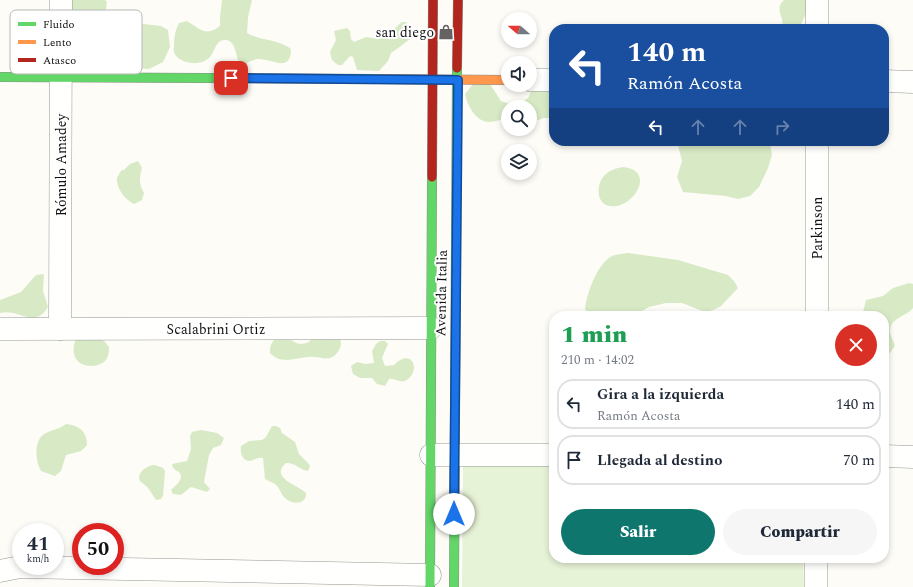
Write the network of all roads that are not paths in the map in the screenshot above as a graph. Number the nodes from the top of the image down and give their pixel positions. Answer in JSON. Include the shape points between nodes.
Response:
{"nodes":[{"id":1,"x":433,"y":0,"type":"edge"},
{"id":2,"x":458,"y":0,"type":"edge"},
{"id":3,"x":817,"y":0,"type":"edge"},
{"id":4,"x":817,"y":24,"type":"edge"},
{"id":5,"x":61,"y":74,"type":"edge"},
{"id":6,"x":0,"y":77,"type":"edge"},
{"id":7,"x":61,"y":78,"type":"junction"},
{"id":8,"x":433,"y":80,"type":"junction"},
{"id":9,"x":458,"y":80,"type":"junction"},
{"id":10,"x":501,"y":80,"type":"edge"},
{"id":11,"x":537,"y":80,"type":"edge"},
{"id":12,"x":549,"y":80,"type":"edge"},
{"id":13,"x":889,"y":81,"type":"edge"},
{"id":14,"x":913,"y":82,"type":"edge"},
{"id":15,"x":817,"y":146,"type":"edge"},
{"id":16,"x":817,"y":311,"type":"edge"},
{"id":17,"x":431,"y":328,"type":"junction"},
{"id":18,"x":0,"y":329,"type":"edge"},
{"id":19,"x":60,"y":329,"type":"junction"},
{"id":20,"x":431,"y":455,"type":"junction"},
{"id":21,"x":454,"y":455,"type":"junction"},
{"id":22,"x":549,"y":455,"type":"edge"},
{"id":23,"x":889,"y":456,"type":"edge"},
{"id":24,"x":913,"y":457,"type":"edge"},
{"id":25,"x":816,"y":563,"type":"edge"},
{"id":26,"x":0,"y":571,"type":"edge"},
{"id":27,"x":430,"y":581,"type":"edge"},
{"id":28,"x":454,"y":587,"type":"edge"},
{"id":29,"x":816,"y":587,"type":"edge"}],
"edges":[{"from":1,"to":8,"type":"main road","name":"Avenida Italia"},
{"from":2,"to":9,"type":"main road","name":"Avenida Italia"},
{"from":3,"to":4,"type":"street"},
{"from":5,"to":7,"type":"street","name":"Rómulo Amadey"},
{"from":6,"to":7,"type":"main road"},
{"from":7,"to":8,"type":"main road"},
{"from":7,"to":19,"type":"street","name":"Rómulo Amadey"},
{"from":8,"to":9,"type":"main road"},
{"from":8,"to":17,"type":"main road","name":"Avenida Italia"},
{"from":9,"to":10,"type":"main road"},
{"from":9,"to":21,"type":"main road","name":"Avenida Italia"},
{"from":11,"to":12,"type":"street"},
{"from":13,"to":14,"type":"street"},
{"from":15,"to":16,"type":"street","name":"Parkinson"},
{"from":17,"to":19,"type":"street","name":"Scalabrini Ortiz"},
{"from":17,"to":20,"type":"main road","name":"Avenida Italia"},
{"from":18,"to":19,"type":"street","name":"Scalabrini Ortiz"},
{"from":20,"to":21,"type":"street"},
{"from":20,"to":27,"type":"main road","name":"Avenida Italia"},
{"from":21,"to":22,"type":"street"},
{"from":21,"to":28,"type":"main road","name":"Avenida Italia"},
{"from":23,"to":24,"type":"street"},
{"from":25,"to":29,"type":"street"},
{"from":26,"to":27,"type":"street","via":[[20,567]]}]}
